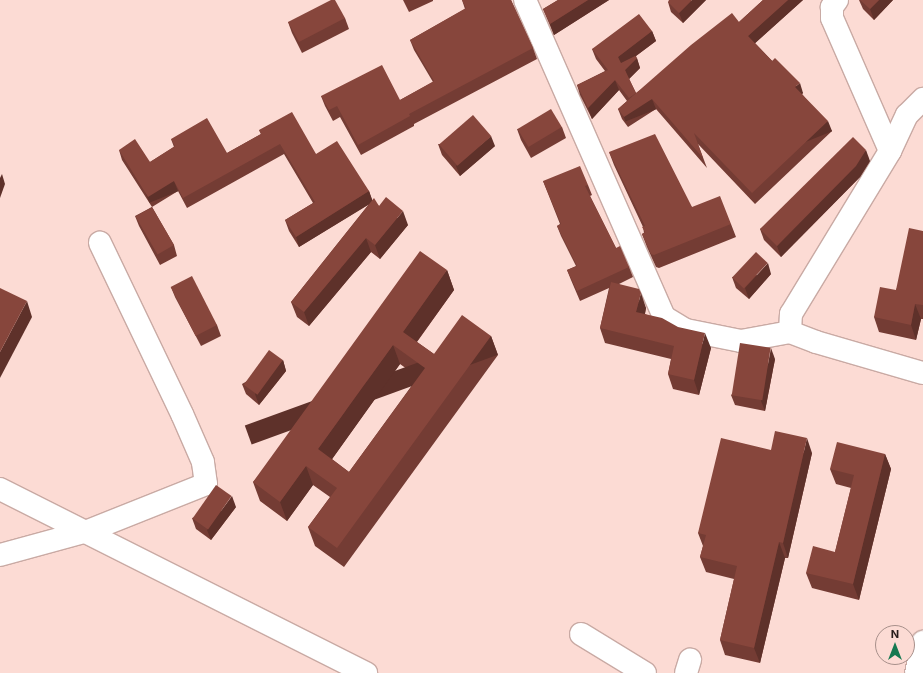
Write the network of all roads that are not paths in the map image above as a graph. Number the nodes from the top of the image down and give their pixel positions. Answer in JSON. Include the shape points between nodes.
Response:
{"nodes":[{"id":1,"x":525,"y":0,"type":"edge"},
{"id":2,"x":837,"y":0,"type":"edge"},
{"id":3,"x":923,"y":99,"type":"edge"},
{"id":4,"x":890,"y":151,"type":"junction"},
{"id":5,"x":100,"y":243,"type":"dead end"},
{"id":6,"x":790,"y":332,"type":"junction"},
{"id":7,"x":923,"y":373,"type":"edge"},
{"id":8,"x":0,"y":489,"type":"edge"},
{"id":9,"x":88,"y":531,"type":"junction"},
{"id":10,"x":0,"y":555,"type":"edge"},
{"id":11,"x":581,"y":634,"type":"dead end"},
{"id":12,"x":923,"y":642,"type":"edge"},
{"id":13,"x":366,"y":673,"type":"edge"},
{"id":14,"x":645,"y":673,"type":"edge"},
{"id":15,"x":916,"y":673,"type":"edge"}],
"edges":[{"from":1,"to":6,"type":"street","via":[[664,317],[686,330],[742,341]]},
{"from":2,"to":4,"type":"street","via":[[832,7],[832,18]]},
{"from":3,"to":4,"type":"street","via":[[907,115]]},
{"from":4,"to":6,"type":"street","via":[[791,314]]},
{"from":5,"to":9,"type":"street","via":[[182,414],[203,462],[206,484]]},
{"from":6,"to":7,"type":"street"},
{"from":8,"to":9,"type":"street"},
{"from":9,"to":10,"type":"street"},
{"from":9,"to":13,"type":"street"},
{"from":11,"to":14,"type":"street"},
{"from":12,"to":15,"type":"street"}]}
